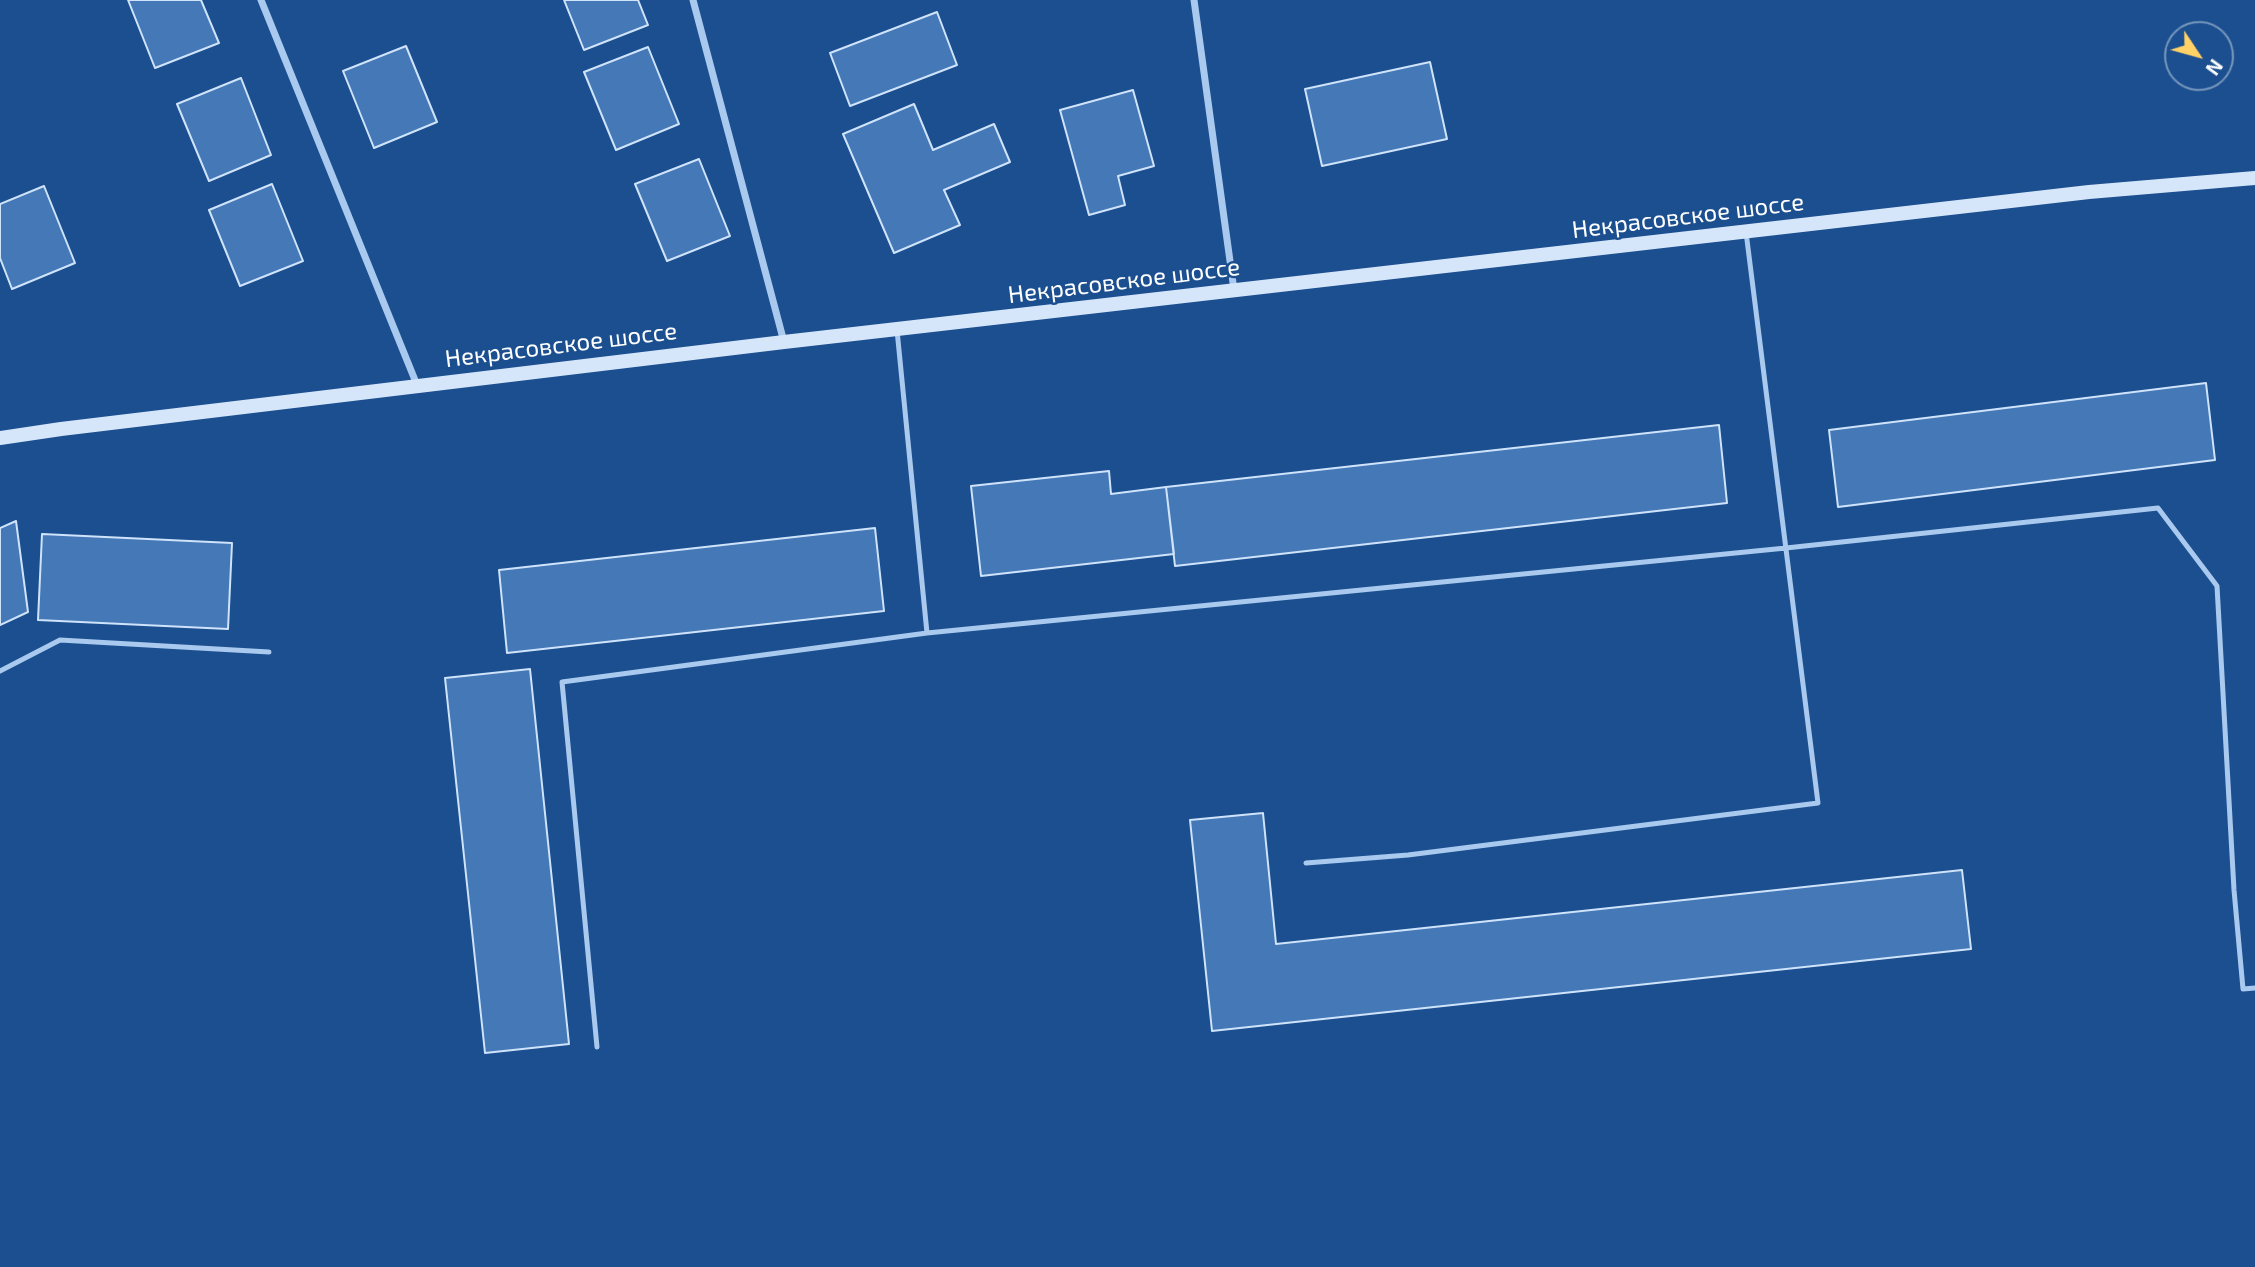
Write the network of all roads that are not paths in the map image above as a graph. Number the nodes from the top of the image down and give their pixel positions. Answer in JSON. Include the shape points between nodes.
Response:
{"nodes":[{"id":1,"x":261,"y":0,"type":"edge"},
{"id":2,"x":694,"y":0,"type":"edge"},
{"id":3,"x":1194,"y":0,"type":"edge"},
{"id":4,"x":2255,"y":178,"type":"edge"},
{"id":5,"x":1746,"y":232,"type":"junction"},
{"id":6,"x":1234,"y":290,"type":"junction"},
{"id":7,"x":897,"y":330,"type":"junction"},
{"id":8,"x":784,"y":342,"type":"junction"},
{"id":9,"x":417,"y":385,"type":"junction"},
{"id":10,"x":0,"y":438,"type":"edge"},
{"id":11,"x":1786,"y":548,"type":"junction"},
{"id":12,"x":927,"y":634,"type":"junction"},
{"id":13,"x":269,"y":652,"type":"dead end"},
{"id":14,"x":0,"y":671,"type":"edge"},
{"id":15,"x":1306,"y":863,"type":"dead end"},
{"id":16,"x":2255,"y":988,"type":"edge"},
{"id":17,"x":597,"y":1047,"type":"dead end"}],
"edges":[{"from":1,"to":9,"type":"street"},
{"from":2,"to":8,"type":"street"},
{"from":3,"to":6,"type":"street"},
{"from":4,"to":5,"type":"main road","name":"Некрасовское шоссе","via":[[2089,192]]},
{"from":5,"to":6,"type":"main road","name":"Некрасовское шоссе"},
{"from":5,"to":11,"type":"lane"},
{"from":6,"to":7,"type":"main road","name":"Некрасовское шоссе"},
{"from":7,"to":8,"type":"main road","name":"Некрасовское шоссе"},
{"from":7,"to":12,"type":"lane"},
{"from":8,"to":9,"type":"main road","name":"Некрасовское шоссе"},
{"from":9,"to":10,"type":"main road","name":"Некрасовское шоссе"},
{"from":11,"to":12,"type":"lane"},
{"from":11,"to":15,"type":"lane","via":[[1818,803],[1408,855]]},
{"from":11,"to":16,"type":"lane","via":[[2158,508],[2217,586],[2243,989]]},
{"from":12,"to":17,"type":"lane","via":[[562,682]]},
{"from":13,"to":14,"type":"lane","via":[[60,640]]}]}
